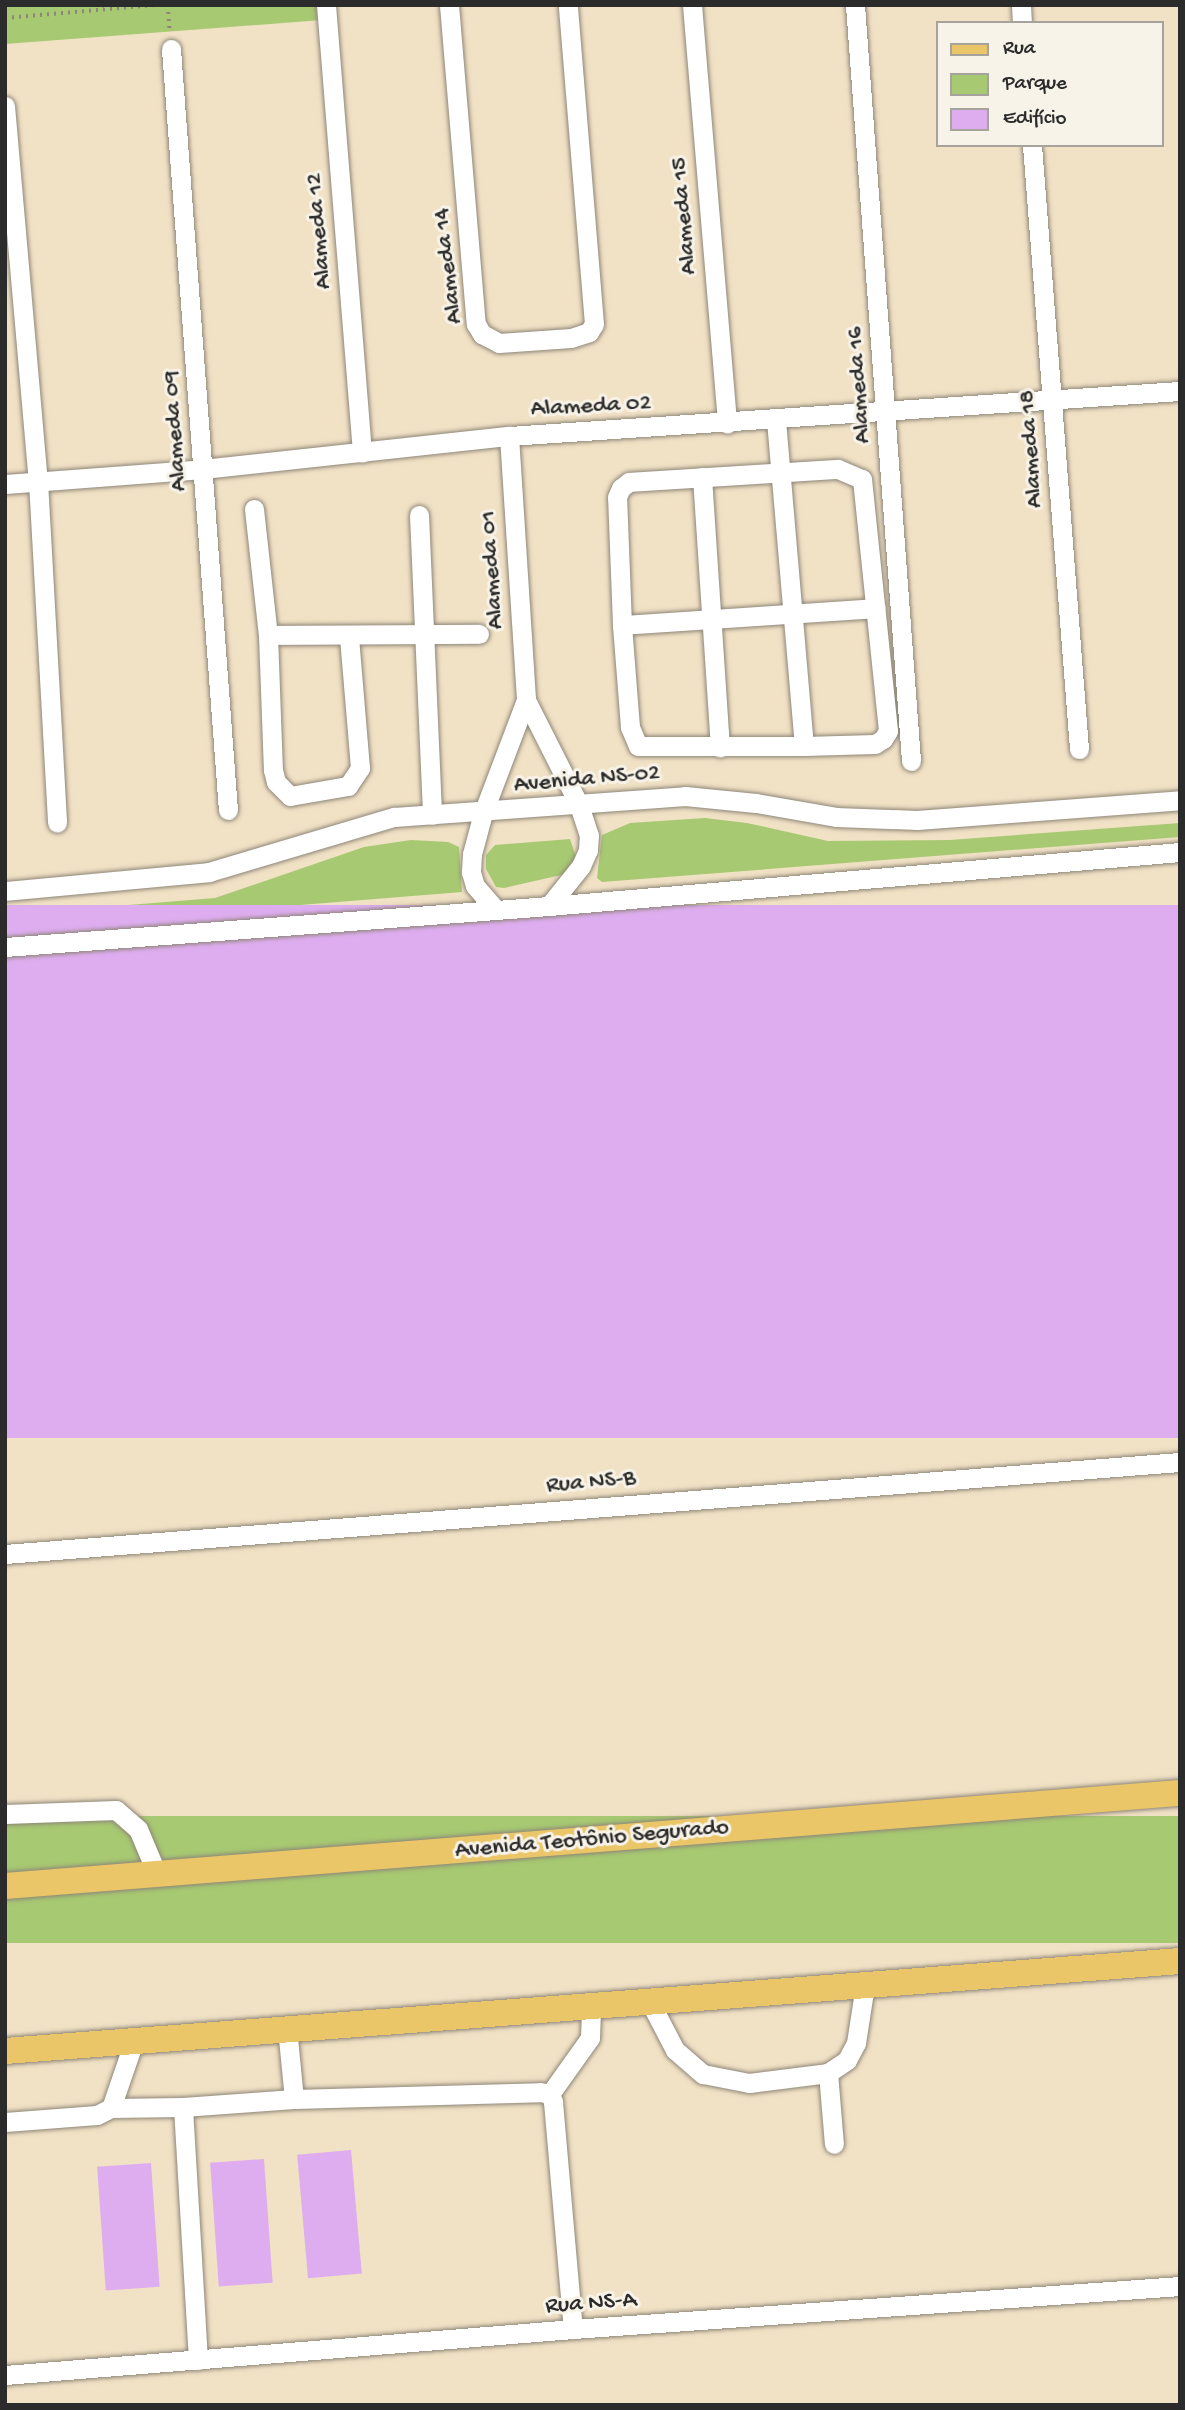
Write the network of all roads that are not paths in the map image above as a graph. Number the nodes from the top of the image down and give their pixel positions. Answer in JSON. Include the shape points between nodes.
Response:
{"nodes":[{"id":1,"x":326,"y":5,"type":"edge"},
{"id":2,"x":449,"y":5,"type":"edge"},
{"id":3,"x":568,"y":5,"type":"edge"},
{"id":4,"x":692,"y":5,"type":"edge"},
{"id":5,"x":855,"y":5,"type":"edge"},
{"id":6,"x":171,"y":49,"type":"road end"},
{"id":7,"x":5,"y":106,"type":"edge"},
{"id":8,"x":1032,"y":147,"type":"edge"},
{"id":9,"x":1180,"y":391,"type":"edge"},
{"id":10,"x":1053,"y":401,"type":"junction"},
{"id":11,"x":887,"y":413,"type":"junction"},
{"id":12,"x":775,"y":421,"type":"junction"},
{"id":13,"x":727,"y":424,"type":"junction"},
{"id":14,"x":509,"y":436,"type":"junction"},
{"id":15,"x":362,"y":453,"type":"junction"},
{"id":16,"x":204,"y":469,"type":"junction"},
{"id":17,"x":779,"y":473,"type":"junction"},
{"id":18,"x":702,"y":477,"type":"junction"},
{"id":19,"x":38,"y":481,"type":"junction"},
{"id":20,"x":5,"y":484,"type":"edge"},
{"id":21,"x":254,"y":509,"type":"dead end"},
{"id":22,"x":419,"y":515,"type":"dead end"},
{"id":23,"x":875,"y":608,"type":"junction"},
{"id":24,"x":791,"y":616,"type":"junction"},
{"id":25,"x":712,"y":619,"type":"junction"},
{"id":26,"x":622,"y":625,"type":"junction"},
{"id":27,"x":426,"y":633,"type":"junction"},
{"id":28,"x":479,"y":634,"type":"dead end"},
{"id":29,"x":268,"y":635,"type":"junction"},
{"id":30,"x":349,"y":636,"type":"junction"},
{"id":31,"x":526,"y":700,"type":"junction"},
{"id":32,"x":804,"y":746,"type":"junction"},
{"id":33,"x":720,"y":747,"type":"junction"},
{"id":34,"x":1079,"y":749,"type":"dead end"},
{"id":35,"x":911,"y":761,"type":"dead end"},
{"id":36,"x":1180,"y":800,"type":"edge"},
{"id":37,"x":579,"y":805,"type":"junction"},
{"id":38,"x":228,"y":810,"type":"dead end"},
{"id":39,"x":483,"y":813,"type":"junction"},
{"id":40,"x":432,"y":815,"type":"junction"},
{"id":41,"x":57,"y":822,"type":"dead end"},
{"id":42,"x":1180,"y":852,"type":"edge"},
{"id":43,"x":5,"y":891,"type":"edge"},
{"id":44,"x":549,"y":906,"type":"junction"},
{"id":45,"x":496,"y":910,"type":"junction"},
{"id":46,"x":5,"y":947,"type":"edge"},
{"id":47,"x":1180,"y":1462,"type":"edge"},
{"id":48,"x":5,"y":1554,"type":"edge"},
{"id":49,"x":1180,"y":1793,"type":"edge"},
{"id":50,"x":5,"y":1814,"type":"edge"},
{"id":51,"x":157,"y":1874,"type":"junction"},
{"id":52,"x":5,"y":1886,"type":"edge"},
{"id":53,"x":1180,"y":1961,"type":"edge"},
{"id":54,"x":865,"y":1985,"type":"junction"},
{"id":55,"x":650,"y":2002,"type":"junction"},
{"id":56,"x":591,"y":2006,"type":"junction"},
{"id":57,"x":286,"y":2028,"type":"junction"},
{"id":58,"x":134,"y":2041,"type":"junction"},
{"id":59,"x":5,"y":2051,"type":"edge"},
{"id":60,"x":828,"y":2073,"type":"junction"},
{"id":61,"x":550,"y":2094,"type":"junction"},
{"id":62,"x":294,"y":2099,"type":"junction"},
{"id":63,"x":183,"y":2107,"type":"junction"},
{"id":64,"x":111,"y":2108,"type":"junction"},
{"id":65,"x":5,"y":2122,"type":"edge"},
{"id":66,"x":834,"y":2144,"type":"dead end"},
{"id":67,"x":1180,"y":2286,"type":"edge"},
{"id":68,"x":573,"y":2329,"type":"junction"},
{"id":69,"x":198,"y":2360,"type":"junction"},
{"id":70,"x":5,"y":2375,"type":"edge"}],
"edges":[{"from":1,"to":15,"type":"street","name":"Alameda 12"},
{"from":2,"to":3,"type":"street","name":"Alameda 14","via":[[476,324],[482,334],[499,343],[572,338],[589,332],[594,324]]},
{"from":4,"to":13,"type":"street","name":"Alameda 15"},
{"from":5,"to":11,"type":"street","name":"Alameda 16"},
{"from":6,"to":16,"type":"street","name":"Alameda 09"},
{"from":7,"to":19,"type":"street"},
{"from":8,"to":10,"type":"street","name":"Alameda 18"},
{"from":9,"to":10,"type":"street","name":"Alameda 02"},
{"from":10,"to":11,"type":"street","name":"Alameda 02"},
{"from":10,"to":34,"type":"street","name":"Alameda 18"},
{"from":11,"to":12,"type":"street","name":"Alameda 02"},
{"from":11,"to":35,"type":"street","name":"Alameda 16"},
{"from":12,"to":13,"type":"street","name":"Alameda 02"},
{"from":12,"to":17,"type":"street"},
{"from":13,"to":14,"type":"street","name":"Alameda 02"},
{"from":14,"to":15,"type":"street","name":"Alameda 02"},
{"from":14,"to":31,"type":"street","name":"Alameda 01"},
{"from":15,"to":16,"type":"street","name":"Alameda 02"},
{"from":16,"to":19,"type":"street","name":"Alameda 02"},
{"from":16,"to":38,"type":"street","name":"Alameda 09"},
{"from":17,"to":18,"type":"street"},
{"from":17,"to":23,"type":"street","via":[[838,468],[862,479]]},
{"from":17,"to":24,"type":"street"},
{"from":18,"to":25,"type":"street"},
{"from":18,"to":26,"type":"street","via":[[629,482],[621,488],[617,497]]},
{"from":19,"to":20,"type":"street","name":"Alameda 02"},
{"from":19,"to":41,"type":"street"},
{"from":21,"to":29,"type":"street"},
{"from":22,"to":27,"type":"street"},
{"from":23,"to":24,"type":"street"},
{"from":23,"to":32,"type":"street","via":[[888,731],[875,744]]},
{"from":24,"to":25,"type":"street"},
{"from":24,"to":32,"type":"street"},
{"from":25,"to":26,"type":"street"},
{"from":25,"to":33,"type":"street"},
{"from":26,"to":33,"type":"street","via":[[630,727],[638,746]]},
{"from":27,"to":28,"type":"street"},
{"from":27,"to":30,"type":"street"},
{"from":27,"to":40,"type":"street"},
{"from":29,"to":30,"type":"street"},
{"from":29,"to":30,"type":"street","via":[[273,770],[276,782],[290,796],[348,786],[360,768]]},
{"from":31,"to":37,"type":"street","name":"Alameda 01"},
{"from":31,"to":39,"type":"street","name":"Alameda 01"},
{"from":32,"to":33,"type":"street"},
{"from":36,"to":37,"type":"street","name":"Avenida NS-02","via":[[917,820],[836,817],[685,796]]},
{"from":37,"to":39,"type":"street","name":"Avenida NS-02"},
{"from":37,"to":44,"type":"street","via":[[589,850]]},
{"from":39,"to":40,"type":"street","name":"Avenida NS-02"},
{"from":39,"to":45,"type":"street","via":[[471,872],[475,886]]},
{"from":40,"to":43,"type":"street","name":"Avenida NS-02","via":[[360,825],[209,873]]},
{"from":42,"to":44,"type":"street"},
{"from":44,"to":45,"type":"street"},
{"from":45,"to":46,"type":"street"},
{"from":47,"to":48,"type":"street","name":"Rua NS-B"},
{"from":49,"to":51,"type":"main road","name":"Avenida Teotônio Segurado"},
{"from":50,"to":51,"type":"street","via":[[116,1810],[138,1829]]},
{"from":51,"to":52,"type":"main road","name":"Avenida Teotônio Segurado"},
{"from":53,"to":54,"type":"main road"},
{"from":54,"to":55,"type":"main road"},
{"from":54,"to":60,"type":"street","via":[[856,2043],[847,2060]]},
{"from":55,"to":56,"type":"main road"},
{"from":55,"to":60,"type":"street","via":[[676,2050],[702,2074],[749,2083]]},
{"from":56,"to":57,"type":"main road"},
{"from":56,"to":61,"type":"street","via":[[590,2038]]},
{"from":57,"to":58,"type":"main road"},
{"from":57,"to":62,"type":"street"},
{"from":58,"to":59,"type":"main road"},
{"from":58,"to":64,"type":"street"},
{"from":60,"to":66,"type":"street"},
{"from":61,"to":62,"type":"street"},
{"from":61,"to":68,"type":"street"},
{"from":62,"to":63,"type":"street"},
{"from":63,"to":64,"type":"street"},
{"from":63,"to":69,"type":"street"},
{"from":64,"to":65,"type":"street","via":[[97,2115]]},
{"from":67,"to":68,"type":"street","name":"Rua NS-A"},
{"from":68,"to":69,"type":"street","name":"Rua NS-A"},
{"from":69,"to":70,"type":"street","name":"Rua NS-A"}]}
